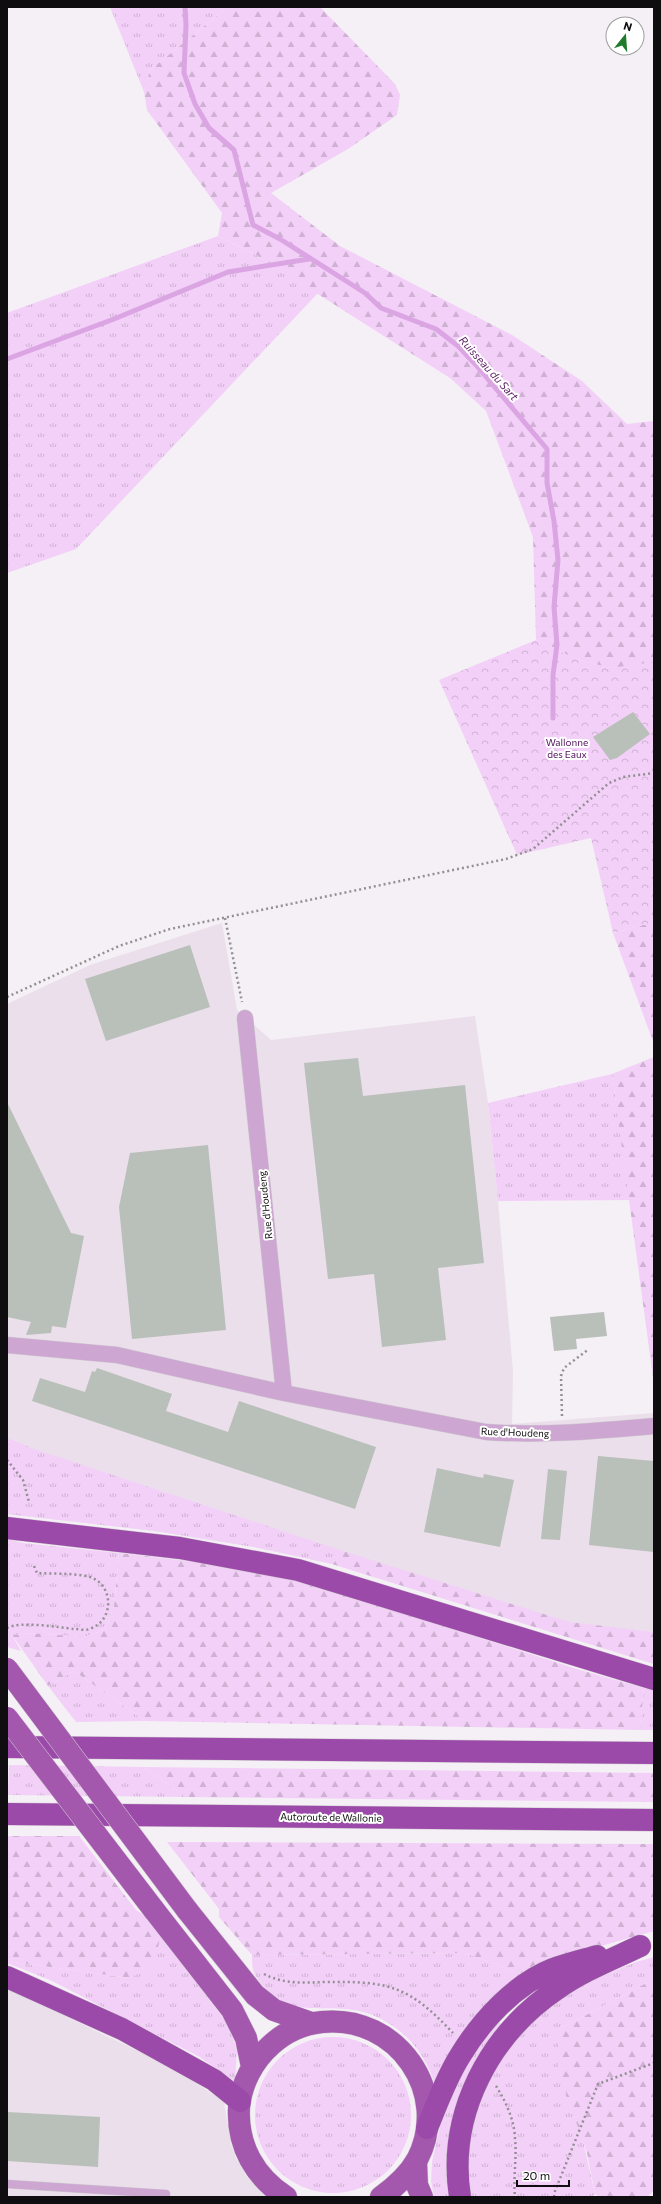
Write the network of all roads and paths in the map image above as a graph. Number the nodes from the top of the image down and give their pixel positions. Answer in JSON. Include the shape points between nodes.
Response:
{"nodes":[{"id":1,"x":654,"y":773,"type":"edge"},
{"id":2,"x":226,"y":918,"type":"junction"},
{"id":3,"x":7,"y":997,"type":"edge"},
{"id":4,"x":245,"y":1018,"type":"joint"},
{"id":5,"x":7,"y":1345,"type":"edge"},
{"id":6,"x":589,"y":1350,"type":"dead end"},
{"id":7,"x":284,"y":1393,"type":"junction"},
{"id":8,"x":654,"y":1426,"type":"edge"},
{"id":9,"x":563,"y":1433,"type":"junction"},
{"id":10,"x":7,"y":1460,"type":"edge"},
{"id":11,"x":29,"y":1502,"type":"dead end"},
{"id":12,"x":7,"y":1528,"type":"edge"},
{"id":13,"x":34,"y":1566,"type":"dead end"},
{"id":14,"x":7,"y":1628,"type":"edge"},
{"id":15,"x":7,"y":1669,"type":"edge"},
{"id":16,"x":654,"y":1679,"type":"edge"},
{"id":17,"x":7,"y":1718,"type":"edge"},
{"id":18,"x":7,"y":1747,"type":"edge"},
{"id":19,"x":654,"y":1753,"type":"edge"},
{"id":20,"x":7,"y":1814,"type":"edge"},
{"id":21,"x":654,"y":1820,"type":"edge"},
{"id":22,"x":647,"y":1944,"type":"edge"},
{"id":23,"x":263,"y":1973,"type":"dead end"},
{"id":24,"x":7,"y":1977,"type":"edge"},
{"id":25,"x":311,"y":2024,"type":"junction"},
{"id":26,"x":456,"y":2036,"type":"dead end"},
{"id":27,"x":654,"y":2063,"type":"edge"},
{"id":28,"x":252,"y":2067,"type":"junction"},
{"id":29,"x":495,"y":2084,"type":"dead end"},
{"id":30,"x":240,"y":2101,"type":"junction"},
{"id":31,"x":427,"y":2128,"type":"junction"},
{"id":32,"x":416,"y":2161,"type":"junction"},
{"id":33,"x":7,"y":2184,"type":"edge"},
{"id":34,"x":166,"y":2194,"type":"dead end"},
{"id":35,"x":286,"y":2197,"type":"edge"},
{"id":36,"x":381,"y":2197,"type":"edge"},
{"id":37,"x":422,"y":2197,"type":"edge"},
{"id":38,"x":460,"y":2197,"type":"edge"},
{"id":39,"x":515,"y":2197,"type":"edge"},
{"id":40,"x":554,"y":2197,"type":"edge"}],
"edges":[{"from":1,"to":2,"type":"path","via":[[623,777],[609,783],[533,849],[506,859]]},
{"from":2,"to":3,"type":"path","via":[[170,929],[118,946]]},
{"from":2,"to":4,"type":"path"},
{"from":4,"to":7,"type":"street","name":"Rue d'Houdeng"},
{"from":5,"to":7,"type":"street","name":"Rue d'Houdeng","via":[[117,1355]]},
{"from":6,"to":9,"type":"path","via":[[564,1368],[561,1376]]},
{"from":7,"to":9,"type":"street","name":"Rue d'Houdeng","via":[[486,1432]]},
{"from":8,"to":9,"type":"street","name":"Rue d'Houdeng"},
{"from":10,"to":11,"type":"path","via":[[24,1480]]},
{"from":12,"to":16,"type":"highway","via":[[180,1548],[298,1570]]},
{"from":13,"to":14,"type":"path","via":[[37,1573],[86,1575],[97,1579],[108,1594],[104,1617],[100,1623],[88,1630],[31,1626]]},
{"from":15,"to":25,"type":"highway","bridge":true,"via":[[187,1910],[255,1995],[274,2010]]},
{"from":17,"to":28,"type":"highway","bridge":true,"via":[[232,2010],[246,2038]]},
{"from":18,"to":19,"type":"highway"},
{"from":20,"to":21,"type":"highway","name":"Autoroute de Wallonie"},
{"from":22,"to":31,"type":"highway","via":[[552,1970],[524,1985],[474,2035],[443,2088]]},
{"from":22,"to":38,"type":"highway","via":[[558,1988],[516,2022],[496,2047],[480,2073],[460,2132],[457,2158]]},
{"from":23,"to":26,"type":"path","via":[[297,1983],[372,1982],[396,1988],[430,2009]]},
{"from":24,"to":30,"type":"highway","via":[[122,2028],[214,2080]]},
{"from":25,"to":28,"type":"highway","via":[[277,2039]]},
{"from":25,"to":31,"type":"highway","via":[[334,2021],[357,2024],[378,2032],[397,2046],[412,2063],[422,2083],[427,2106]]},
{"from":27,"to":40,"type":"path","via":[[598,2084]]},
{"from":28,"to":30,"type":"highway"},
{"from":29,"to":39,"type":"path","via":[[511,2116],[515,2138]]},
{"from":30,"to":35,"type":"highway","via":[[240,2134],[245,2150],[262,2178]]},
{"from":31,"to":32,"type":"highway"},
{"from":32,"to":36,"type":"highway","via":[[407,2175]]},
{"from":32,"to":37,"type":"highway","via":[[417,2185]]},
{"from":33,"to":34,"type":"lane"}]}
